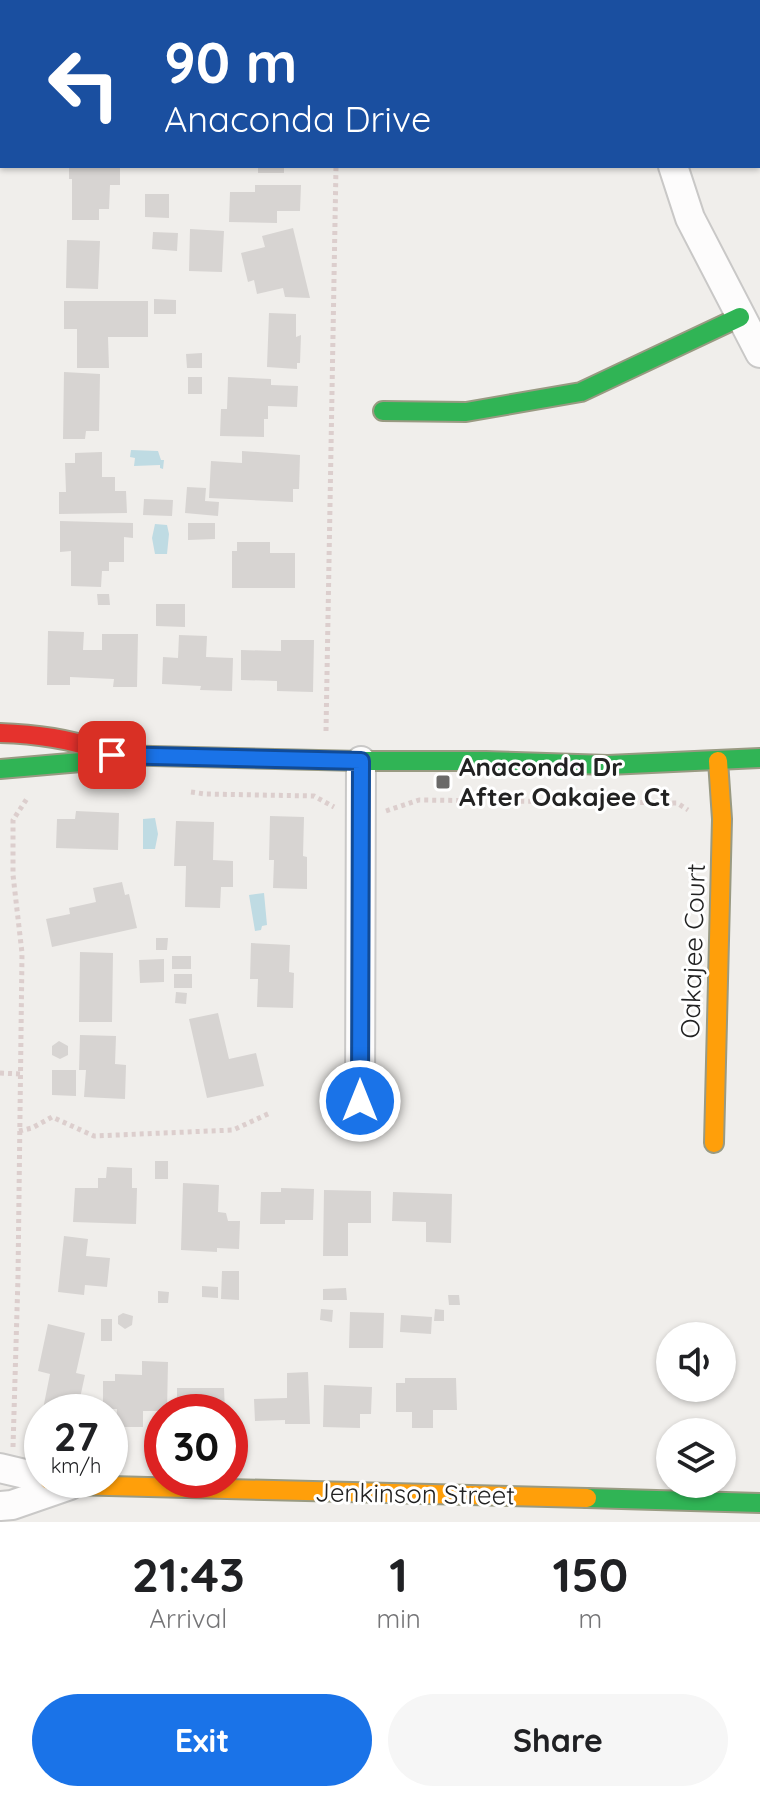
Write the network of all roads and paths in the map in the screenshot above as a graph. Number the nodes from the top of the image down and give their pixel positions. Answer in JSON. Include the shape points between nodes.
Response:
{"nodes":[{"id":1,"x":336,"y":168,"type":"edge"},
{"id":2,"x":674,"y":168,"type":"edge"},
{"id":3,"x":740,"y":317,"type":"junction"},
{"id":4,"x":760,"y":353,"type":"edge"},
{"id":5,"x":383,"y":411,"type":"dead end"},
{"id":6,"x":0,"y":733,"type":"edge"},
{"id":7,"x":112,"y":755,"type":"junction"},
{"id":8,"x":760,"y":758,"type":"edge"},
{"id":9,"x":326,"y":760,"type":"junction"},
{"id":10,"x":361,"y":761,"type":"junction"},
{"id":11,"x":718,"y":761,"type":"junction"},
{"id":12,"x":0,"y":769,"type":"edge"},
{"id":13,"x":190,"y":792,"type":"dead end"},
{"id":14,"x":29,"y":795,"type":"dead end"},
{"id":15,"x":360,"y":813,"type":"junction"},
{"id":16,"x":722,"y":819,"type":"junction"},
{"id":17,"x":0,"y":1073,"type":"edge"},
{"id":18,"x":20,"y":1074,"type":"junction"},
{"id":19,"x":360,"y":1101,"type":"dead end"},
{"id":20,"x":270,"y":1113,"type":"dead end"},
{"id":21,"x":19,"y":1131,"type":"junction"},
{"id":22,"x":714,"y":1143,"type":"dead end"},
{"id":23,"x":6,"y":1469,"type":"edge"},
{"id":24,"x":128,"y":1485,"type":"edge"},
{"id":25,"x":27,"y":1498,"type":"edge"},
{"id":26,"x":760,"y":1503,"type":"edge"},
{"id":27,"x":0,"y":1506,"type":"edge"}],
"edges":[{"from":1,"to":9,"type":"path"},
{"from":2,"to":3,"type":"street","via":[[690,218]]},
{"from":3,"to":4,"type":"street"},
{"from":3,"to":5,"type":"street","via":[[581,392],[466,412]]},
{"from":6,"to":7,"type":"street","via":[[86,744]]},
{"from":7,"to":9,"type":"street"},
{"from":7,"to":12,"type":"street"},
{"from":8,"to":11,"type":"street"},
{"from":9,"to":10,"type":"street"},
{"from":10,"to":11,"type":"street"},
{"from":10,"to":15,"type":"street"},
{"from":11,"to":16,"type":"street","name":"Oakajee Court"},
{"from":13,"to":15,"type":"path","via":[[314,796]]},
{"from":14,"to":18,"type":"path","via":[[13,820],[22,953]]},
{"from":15,"to":16,"type":"path","via":[[419,800],[664,802],[677,803],[699,817]]},
{"from":15,"to":19,"type":"street"},
{"from":16,"to":22,"type":"street","name":"Oakajee Court"},
{"from":17,"to":18,"type":"path"},
{"from":18,"to":21,"type":"path"},
{"from":20,"to":21,"type":"path","via":[[233,1130],[94,1136],[52,1117]]},
{"from":21,"to":23,"type":"path"},
{"from":24,"to":26,"type":"street","name":"Jenkinson Street"},
{"from":25,"to":27,"type":"street","name":"Jenkinson Street"}]}
